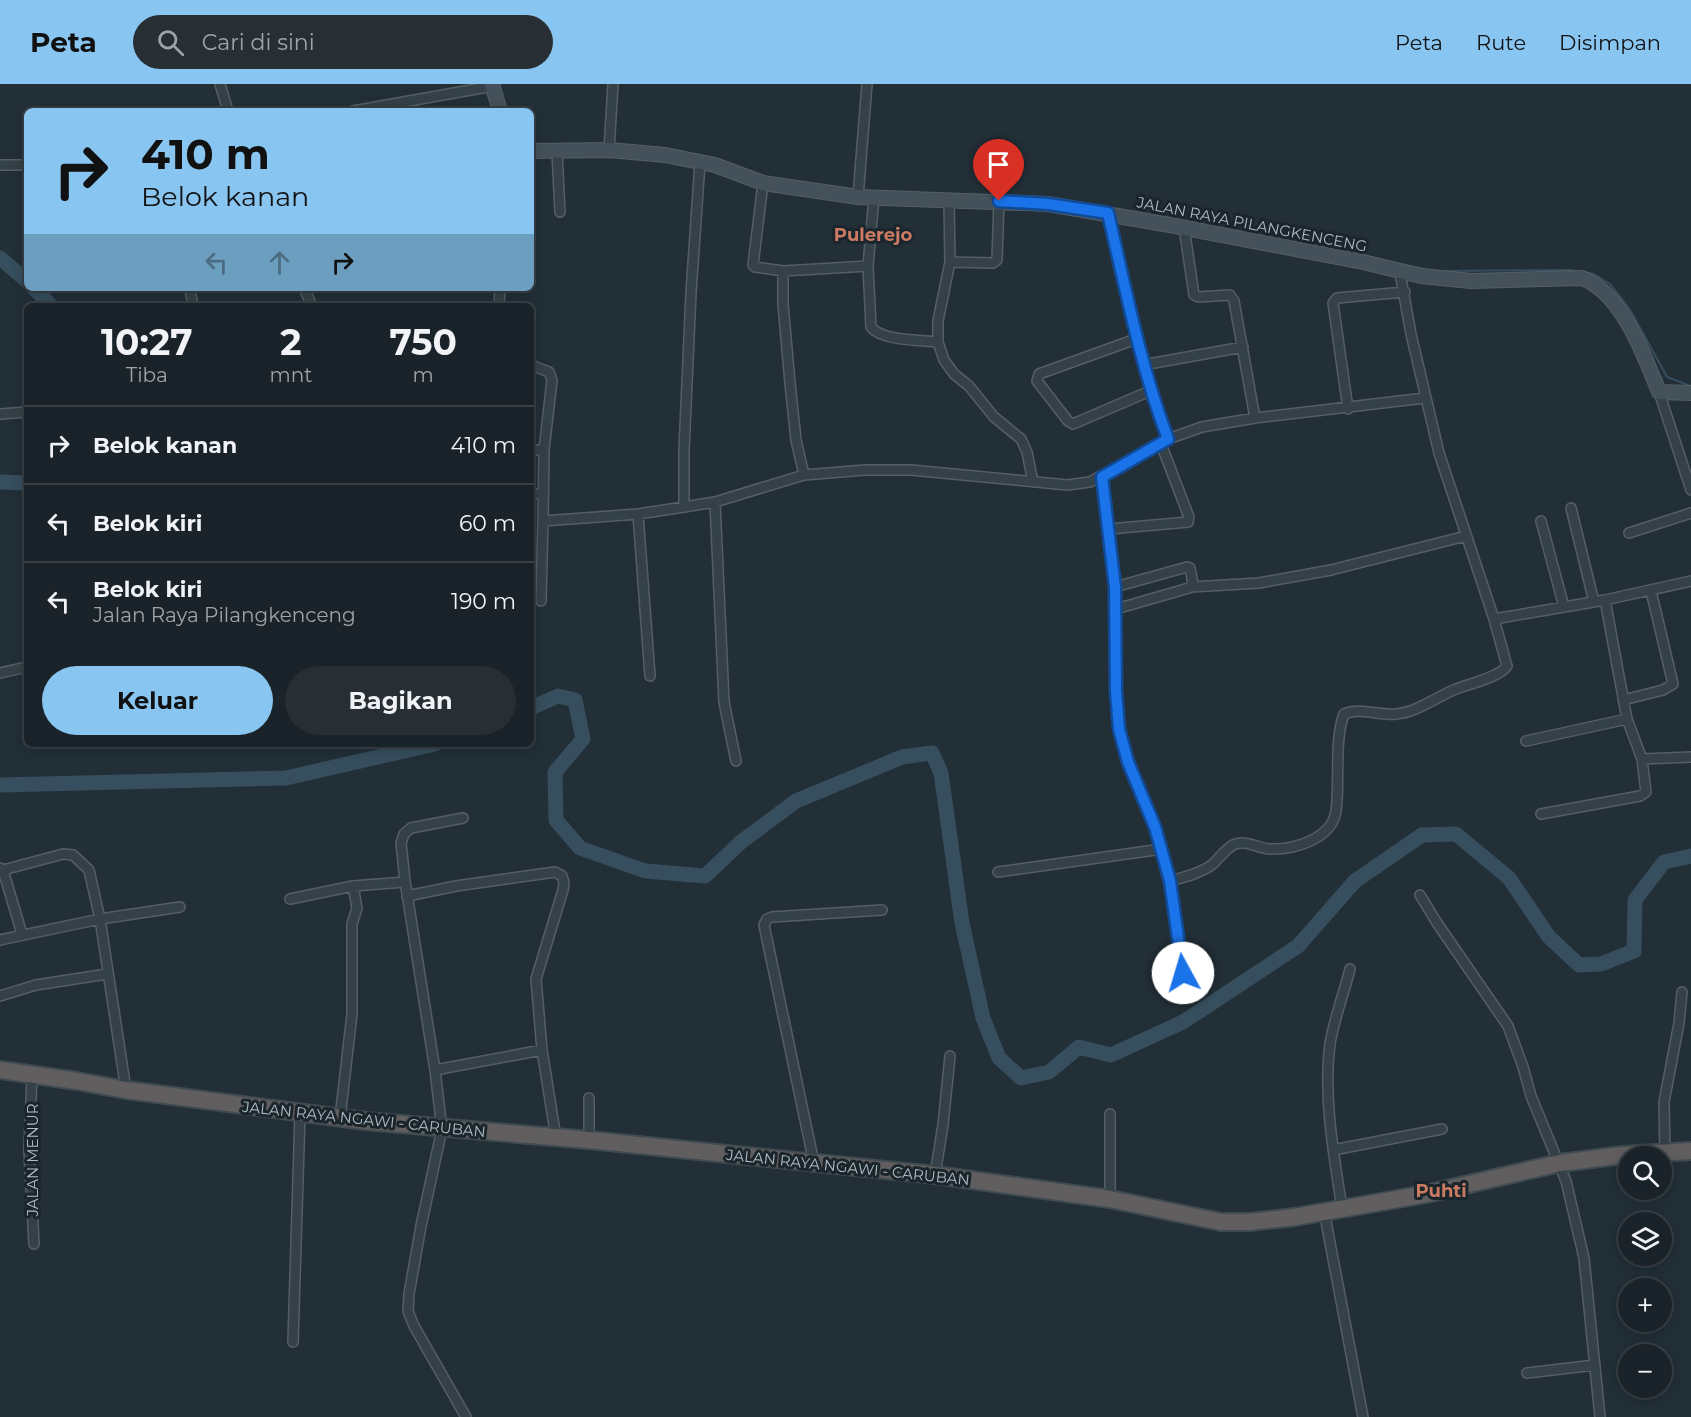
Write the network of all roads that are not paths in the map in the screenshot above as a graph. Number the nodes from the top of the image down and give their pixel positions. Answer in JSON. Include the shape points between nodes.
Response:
{"nodes":[{"id":1,"x":220,"y":84,"type":"edge"},
{"id":2,"x":613,"y":84,"type":"edge"},
{"id":3,"x":867,"y":84,"type":"edge"},
{"id":4,"x":492,"y":85,"type":"edge"},
{"id":5,"x":225,"y":108,"type":"edge"},
{"id":6,"x":369,"y":108,"type":"edge"},
{"id":7,"x":499,"y":108,"type":"edge"},
{"id":8,"x":609,"y":150,"type":"junction"},
{"id":9,"x":534,"y":151,"type":"edge"},
{"id":10,"x":557,"y":152,"type":"junction"},
{"id":11,"x":700,"y":162,"type":"junction"},
{"id":12,"x":0,"y":165,"type":"edge"},
{"id":13,"x":24,"y":165,"type":"edge"},
{"id":14,"x":764,"y":183,"type":"junction"},
{"id":15,"x":858,"y":197,"type":"junction"},
{"id":16,"x":874,"y":197,"type":"junction"},
{"id":17,"x":949,"y":201,"type":"junction"},
{"id":18,"x":999,"y":201,"type":"junction"},
{"id":19,"x":560,"y":212,"type":"dead end"},
{"id":20,"x":1108,"y":213,"type":"junction"},
{"id":21,"x":1184,"y":227,"type":"junction"},
{"id":22,"x":950,"y":262,"type":"junction"},
{"id":23,"x":868,"y":266,"type":"junction"},
{"id":24,"x":783,"y":271,"type":"junction"},
{"id":25,"x":1400,"y":273,"type":"junction"},
{"id":26,"x":1405,"y":292,"type":"junction"},
{"id":27,"x":1136,"y":339,"type":"junction"},
{"id":28,"x":938,"y":342,"type":"junction"},
{"id":29,"x":1243,"y":347,"type":"junction"},
{"id":30,"x":1143,"y":365,"type":"junction"},
{"id":31,"x":534,"y":366,"type":"edge"},
{"id":32,"x":1150,"y":391,"type":"junction"},
{"id":33,"x":1659,"y":392,"type":"junction"},
{"id":34,"x":1691,"y":393,"type":"edge"},
{"id":35,"x":1425,"y":398,"type":"junction"},
{"id":36,"x":1348,"y":409,"type":"junction"},
{"id":37,"x":24,"y":412,"type":"edge"},
{"id":38,"x":0,"y":414,"type":"edge"},
{"id":39,"x":1255,"y":418,"type":"junction"},
{"id":40,"x":1164,"y":442,"type":"junction"},
{"id":41,"x":534,"y":450,"type":"edge"},
{"id":42,"x":544,"y":450,"type":"junction"},
{"id":43,"x":804,"y":475,"type":"junction"},
{"id":44,"x":1102,"y":477,"type":"junction"},
{"id":45,"x":1033,"y":482,"type":"junction"},
{"id":46,"x":1691,"y":490,"type":"edge"},
{"id":47,"x":534,"y":494,"type":"edge"},
{"id":48,"x":543,"y":494,"type":"junction"},
{"id":49,"x":715,"y":502,"type":"junction"},
{"id":50,"x":684,"y":507,"type":"junction"},
{"id":51,"x":1571,"y":508,"type":"dead end"},
{"id":52,"x":1691,"y":513,"type":"edge"},
{"id":53,"x":638,"y":514,"type":"junction"},
{"id":54,"x":543,"y":520,"type":"junction"},
{"id":55,"x":1541,"y":521,"type":"dead end"},
{"id":56,"x":1110,"y":529,"type":"junction"},
{"id":57,"x":1629,"y":533,"type":"dead end"},
{"id":58,"x":1466,"y":536,"type":"junction"},
{"id":59,"x":1691,"y":581,"type":"edge"},
{"id":60,"x":1115,"y":587,"type":"junction"},
{"id":61,"x":1191,"y":587,"type":"junction"},
{"id":62,"x":1651,"y":591,"type":"junction"},
{"id":63,"x":1605,"y":600,"type":"junction"},
{"id":64,"x":540,"y":601,"type":"dead end"},
{"id":65,"x":1594,"y":602,"type":"junction"},
{"id":66,"x":1564,"y":607,"type":"junction"},
{"id":67,"x":1116,"y":609,"type":"junction"},
{"id":68,"x":1494,"y":619,"type":"junction"},
{"id":69,"x":24,"y":668,"type":"edge"},
{"id":70,"x":0,"y":674,"type":"edge"},
{"id":71,"x":650,"y":676,"type":"dead end"},
{"id":72,"x":1623,"y":700,"type":"junction"},
{"id":73,"x":1627,"y":719,"type":"junction"},
{"id":74,"x":1526,"y":741,"type":"dead end"},
{"id":75,"x":1691,"y":757,"type":"edge"},
{"id":76,"x":1642,"y":759,"type":"junction"},
{"id":77,"x":736,"y":761,"type":"dead end"},
{"id":78,"x":1541,"y":814,"type":"dead end"},
{"id":79,"x":463,"y":818,"type":"dead end"},
{"id":80,"x":1162,"y":849,"type":"junction"},
{"id":81,"x":2,"y":869,"type":"edge"},
{"id":82,"x":998,"y":872,"type":"dead end"},
{"id":83,"x":1170,"y":881,"type":"junction"},
{"id":84,"x":405,"y":882,"type":"junction"},
{"id":85,"x":353,"y":886,"type":"junction"},
{"id":86,"x":1420,"y":895,"type":"dead end"},
{"id":87,"x":407,"y":896,"type":"junction"},
{"id":88,"x":290,"y":899,"type":"dead end"},
{"id":89,"x":180,"y":907,"type":"dead end"},
{"id":90,"x":882,"y":910,"type":"dead end"},
{"id":91,"x":100,"y":919,"type":"junction"},
{"id":92,"x":22,"y":934,"type":"junction"},
{"id":93,"x":0,"y":940,"type":"edge"},
{"id":94,"x":1350,"y":969,"type":"dead end"},
{"id":95,"x":1183,"y":973,"type":"dead end"},
{"id":96,"x":107,"y":974,"type":"junction"},
{"id":97,"x":1682,"y":992,"type":"dead end"},
{"id":98,"x":0,"y":996,"type":"edge"},
{"id":99,"x":542,"y":1050,"type":"junction"},
{"id":100,"x":950,"y":1056,"type":"dead end"},
{"id":101,"x":0,"y":1070,"type":"edge"},
{"id":102,"x":435,"y":1070,"type":"junction"},
{"id":103,"x":32,"y":1075,"type":"junction"},
{"id":104,"x":126,"y":1090,"type":"junction"},
{"id":105,"x":589,"y":1098,"type":"dead end"},
{"id":106,"x":300,"y":1114,"type":"junction"},
{"id":107,"x":1110,"y":1114,"type":"dead end"},
{"id":108,"x":340,"y":1118,"type":"junction"},
{"id":109,"x":442,"y":1129,"type":"junction"},
{"id":110,"x":1442,"y":1129,"type":"dead end"},
{"id":111,"x":556,"y":1138,"type":"junction"},
{"id":112,"x":589,"y":1140,"type":"junction"},
{"id":113,"x":1665,"y":1146,"type":"edge"},
{"id":114,"x":1333,"y":1150,"type":"junction"},
{"id":115,"x":1691,"y":1151,"type":"edge"},
{"id":116,"x":1672,"y":1152,"type":"edge"},
{"id":117,"x":1618,"y":1156,"type":"edge"},
{"id":118,"x":814,"y":1163,"type":"junction"},
{"id":119,"x":1560,"y":1163,"type":"junction"},
{"id":120,"x":935,"y":1175,"type":"junction"},
{"id":121,"x":1110,"y":1199,"type":"junction"},
{"id":122,"x":1342,"y":1208,"type":"junction"},
{"id":123,"x":1324,"y":1211,"type":"junction"},
{"id":124,"x":34,"y":1244,"type":"dead end"},
{"id":125,"x":293,"y":1342,"type":"dead end"},
{"id":126,"x":1595,"y":1365,"type":"junction"},
{"id":127,"x":1527,"y":1373,"type":"dead end"},
{"id":128,"x":466,"y":1417,"type":"edge"},
{"id":129,"x":1363,"y":1417,"type":"edge"},
{"id":130,"x":1600,"y":1417,"type":"edge"}],
"edges":[{"from":1,"to":5,"type":"street"},
{"from":2,"to":8,"type":"street"},
{"from":3,"to":15,"type":"street"},
{"from":4,"to":6,"type":"street"},
{"from":4,"to":7,"type":"main road"},
{"from":8,"to":10,"type":"main road","name":"JALAN RAYA PILANGKENCENG"},
{"from":8,"to":11,"type":"main road","name":"JALAN RAYA PILANGKENCENG"},
{"from":9,"to":10,"type":"main road","name":"JALAN RAYA PILANGKENCENG"},
{"from":10,"to":19,"type":"street"},
{"from":11,"to":14,"type":"main road","name":"JALAN RAYA PILANGKENCENG"},
{"from":11,"to":50,"type":"street"},
{"from":12,"to":13,"type":"street"},
{"from":14,"to":15,"type":"main road","name":"JALAN RAYA PILANGKENCENG"},
{"from":14,"to":24,"type":"street","via":[[753,265]]},
{"from":15,"to":16,"type":"main road","name":"JALAN RAYA PILANGKENCENG"},
{"from":16,"to":17,"type":"main road","name":"JALAN RAYA PILANGKENCENG"},
{"from":16,"to":23,"type":"street"},
{"from":17,"to":18,"type":"main road","name":"JALAN RAYA PILANGKENCENG"},
{"from":17,"to":22,"type":"street"},
{"from":18,"to":20,"type":"main road","name":"JALAN RAYA PILANGKENCENG"},
{"from":18,"to":22,"type":"street","via":[[997,260]]},
{"from":20,"to":21,"type":"main road","name":"JALAN RAYA PILANGKENCENG"},
{"from":20,"to":27,"type":"street"},
{"from":21,"to":25,"type":"main road","name":"JALAN RAYA PILANGKENCENG","via":[[1363,262]]},
{"from":21,"to":29,"type":"street","via":[[1194,295],[1231,296]]},
{"from":22,"to":28,"type":"street","via":[[938,321]]},
{"from":23,"to":24,"type":"street"},
{"from":23,"to":28,"type":"street","via":[[869,312],[875,332]]},
{"from":24,"to":43,"type":"street","via":[[790,383]]},
{"from":25,"to":26,"type":"street"},
{"from":25,"to":33,"type":"main road","name":"JALAN RAYA PILANGKENCENG","via":[[1471,281],[1574,277],[1590,281],[1623,316]]},
{"from":26,"to":35,"type":"street"},
{"from":26,"to":36,"type":"street","via":[[1335,300],[1332,307]]},
{"from":27,"to":30,"type":"street"},
{"from":27,"to":32,"type":"street","via":[[1039,374],[1037,381],[1072,424]]},
{"from":28,"to":45,"type":"street","via":[[954,374],[994,417],[1021,439]]},
{"from":29,"to":30,"type":"street"},
{"from":29,"to":39,"type":"street"},
{"from":30,"to":32,"type":"street"},
{"from":31,"to":42,"type":"street","via":[[549,372],[552,380]]},
{"from":32,"to":40,"type":"street"},
{"from":33,"to":34,"type":"main road"},
{"from":33,"to":46,"type":"street"},
{"from":35,"to":36,"type":"street"},
{"from":35,"to":58,"type":"street"},
{"from":36,"to":39,"type":"street"},
{"from":37,"to":38,"type":"street"},
{"from":39,"to":40,"type":"street","via":[[1202,427]]},
{"from":40,"to":44,"type":"street"},
{"from":40,"to":56,"type":"street","via":[[1188,522]]},
{"from":41,"to":42,"type":"street"},
{"from":42,"to":48,"type":"street"},
{"from":43,"to":45,"type":"street","via":[[911,470]]},
{"from":43,"to":49,"type":"street"},
{"from":44,"to":45,"type":"street","via":[[1080,485]]},
{"from":44,"to":56,"type":"street"},
{"from":47,"to":48,"type":"street"},
{"from":48,"to":54,"type":"street"},
{"from":49,"to":50,"type":"street"},
{"from":49,"to":77,"type":"street","via":[[724,702]]},
{"from":50,"to":53,"type":"street"},
{"from":51,"to":65,"type":"street"},
{"from":52,"to":57,"type":"street"},
{"from":53,"to":54,"type":"street"},
{"from":53,"to":71,"type":"street"},
{"from":54,"to":64,"type":"street"},
{"from":55,"to":66,"type":"street"},
{"from":56,"to":60,"type":"street"},
{"from":58,"to":61,"type":"street","via":[[1331,570],[1259,583]]},
{"from":58,"to":68,"type":"street"},
{"from":59,"to":62,"type":"street"},
{"from":60,"to":61,"type":"street","via":[[1187,567]]},
{"from":60,"to":67,"type":"street"},
{"from":61,"to":67,"type":"street"},
{"from":62,"to":63,"type":"street"},
{"from":62,"to":72,"type":"street","via":[[1673,684]]},
{"from":63,"to":65,"type":"street"},
{"from":63,"to":72,"type":"street"},
{"from":65,"to":66,"type":"street"},
{"from":66,"to":68,"type":"street"},
{"from":67,"to":80,"type":"street","via":[[1119,729]]},
{"from":68,"to":83,"type":"street","via":[[1507,662],[1505,669],[1417,709],[1394,715],[1344,714],[1336,813],[1329,828],[1317,837],[1283,849],[1233,845],[1208,867]]},
{"from":69,"to":70,"type":"street"},
{"from":72,"to":73,"type":"street"},
{"from":73,"to":74,"type":"street"},
{"from":73,"to":76,"type":"street"},
{"from":75,"to":76,"type":"street"},
{"from":76,"to":78,"type":"street","via":[[1647,787],[1640,796]]},
{"from":79,"to":84,"type":"street","via":[[411,828],[404,834],[401,843]]},
{"from":80,"to":82,"type":"street"},
{"from":80,"to":83,"type":"street"},
{"from":81,"to":91,"type":"street","via":[[73,855],[89,870]]},
{"from":81,"to":92,"type":"street"},
{"from":83,"to":95,"type":"street"},
{"from":84,"to":85,"type":"street"},
{"from":84,"to":87,"type":"street"},
{"from":85,"to":88,"type":"street"},
{"from":85,"to":108,"type":"street","via":[[357,908],[352,924],[352,1014]]},
{"from":86,"to":119,"type":"street","via":[[1508,1026],[1531,1096]]},
{"from":87,"to":99,"type":"street","via":[[555,872],[562,876],[563,890],[536,979]]},
{"from":87,"to":102,"type":"street"},
{"from":89,"to":91,"type":"street"},
{"from":90,"to":118,"type":"street","via":[[772,917],[764,925]]},
{"from":91,"to":92,"type":"street"},
{"from":91,"to":96,"type":"street"},
{"from":92,"to":93,"type":"street"},
{"from":94,"to":114,"type":"street","via":[[1330,1041]]},
{"from":96,"to":98,"type":"street"},
{"from":96,"to":104,"type":"street"},
{"from":97,"to":113,"type":"street","via":[[1664,1102]]},
{"from":99,"to":102,"type":"street"},
{"from":99,"to":111,"type":"street"},
{"from":100,"to":120,"type":"street"},
{"from":101,"to":103,"type":"highway","name":"JALAN RAYA NGAWI - CARUBAN"},
{"from":102,"to":109,"type":"street"},
{"from":103,"to":104,"type":"highway","name":"JALAN RAYA NGAWI - CARUBAN"},
{"from":103,"to":124,"type":"street","name":"JALAN MENUR","via":[[29,1150]]},
{"from":104,"to":106,"type":"highway","name":"JALAN RAYA NGAWI - CARUBAN"},
{"from":105,"to":112,"type":"street"},
{"from":106,"to":108,"type":"highway","name":"JALAN RAYA NGAWI - CARUBAN"},
{"from":106,"to":125,"type":"street"},
{"from":107,"to":121,"type":"street"},
{"from":108,"to":109,"type":"highway","name":"JALAN RAYA NGAWI - CARUBAN"},
{"from":109,"to":111,"type":"highway","name":"JALAN RAYA NGAWI - CARUBAN"},
{"from":109,"to":128,"type":"street","via":[[418,1237],[408,1311]]},
{"from":110,"to":114,"type":"street"},
{"from":111,"to":112,"type":"highway","name":"JALAN RAYA NGAWI - CARUBAN"},
{"from":112,"to":118,"type":"highway","name":"JALAN RAYA NGAWI - CARUBAN"},
{"from":114,"to":122,"type":"street"},
{"from":115,"to":116,"type":"highway","name":"JALAN RAYA NGAWI - CARUBAN"},
{"from":117,"to":119,"type":"highway","name":"JALAN RAYA NGAWI - CARUBAN"},
{"from":118,"to":120,"type":"highway","name":"JALAN RAYA NGAWI - CARUBAN"},
{"from":119,"to":122,"type":"highway","name":"JALAN RAYA NGAWI - CARUBAN","via":[[1426,1194]]},
{"from":119,"to":126,"type":"street","via":[[1584,1258]]},
{"from":120,"to":121,"type":"highway","name":"JALAN RAYA NGAWI - CARUBAN"},
{"from":121,"to":123,"type":"highway","name":"JALAN RAYA NGAWI - CARUBAN","via":[[1221,1222],[1265,1221]]},
{"from":122,"to":123,"type":"highway","name":"JALAN RAYA NGAWI - CARUBAN"},
{"from":123,"to":129,"type":"street"},
{"from":126,"to":127,"type":"street"},
{"from":126,"to":130,"type":"street"}]}
